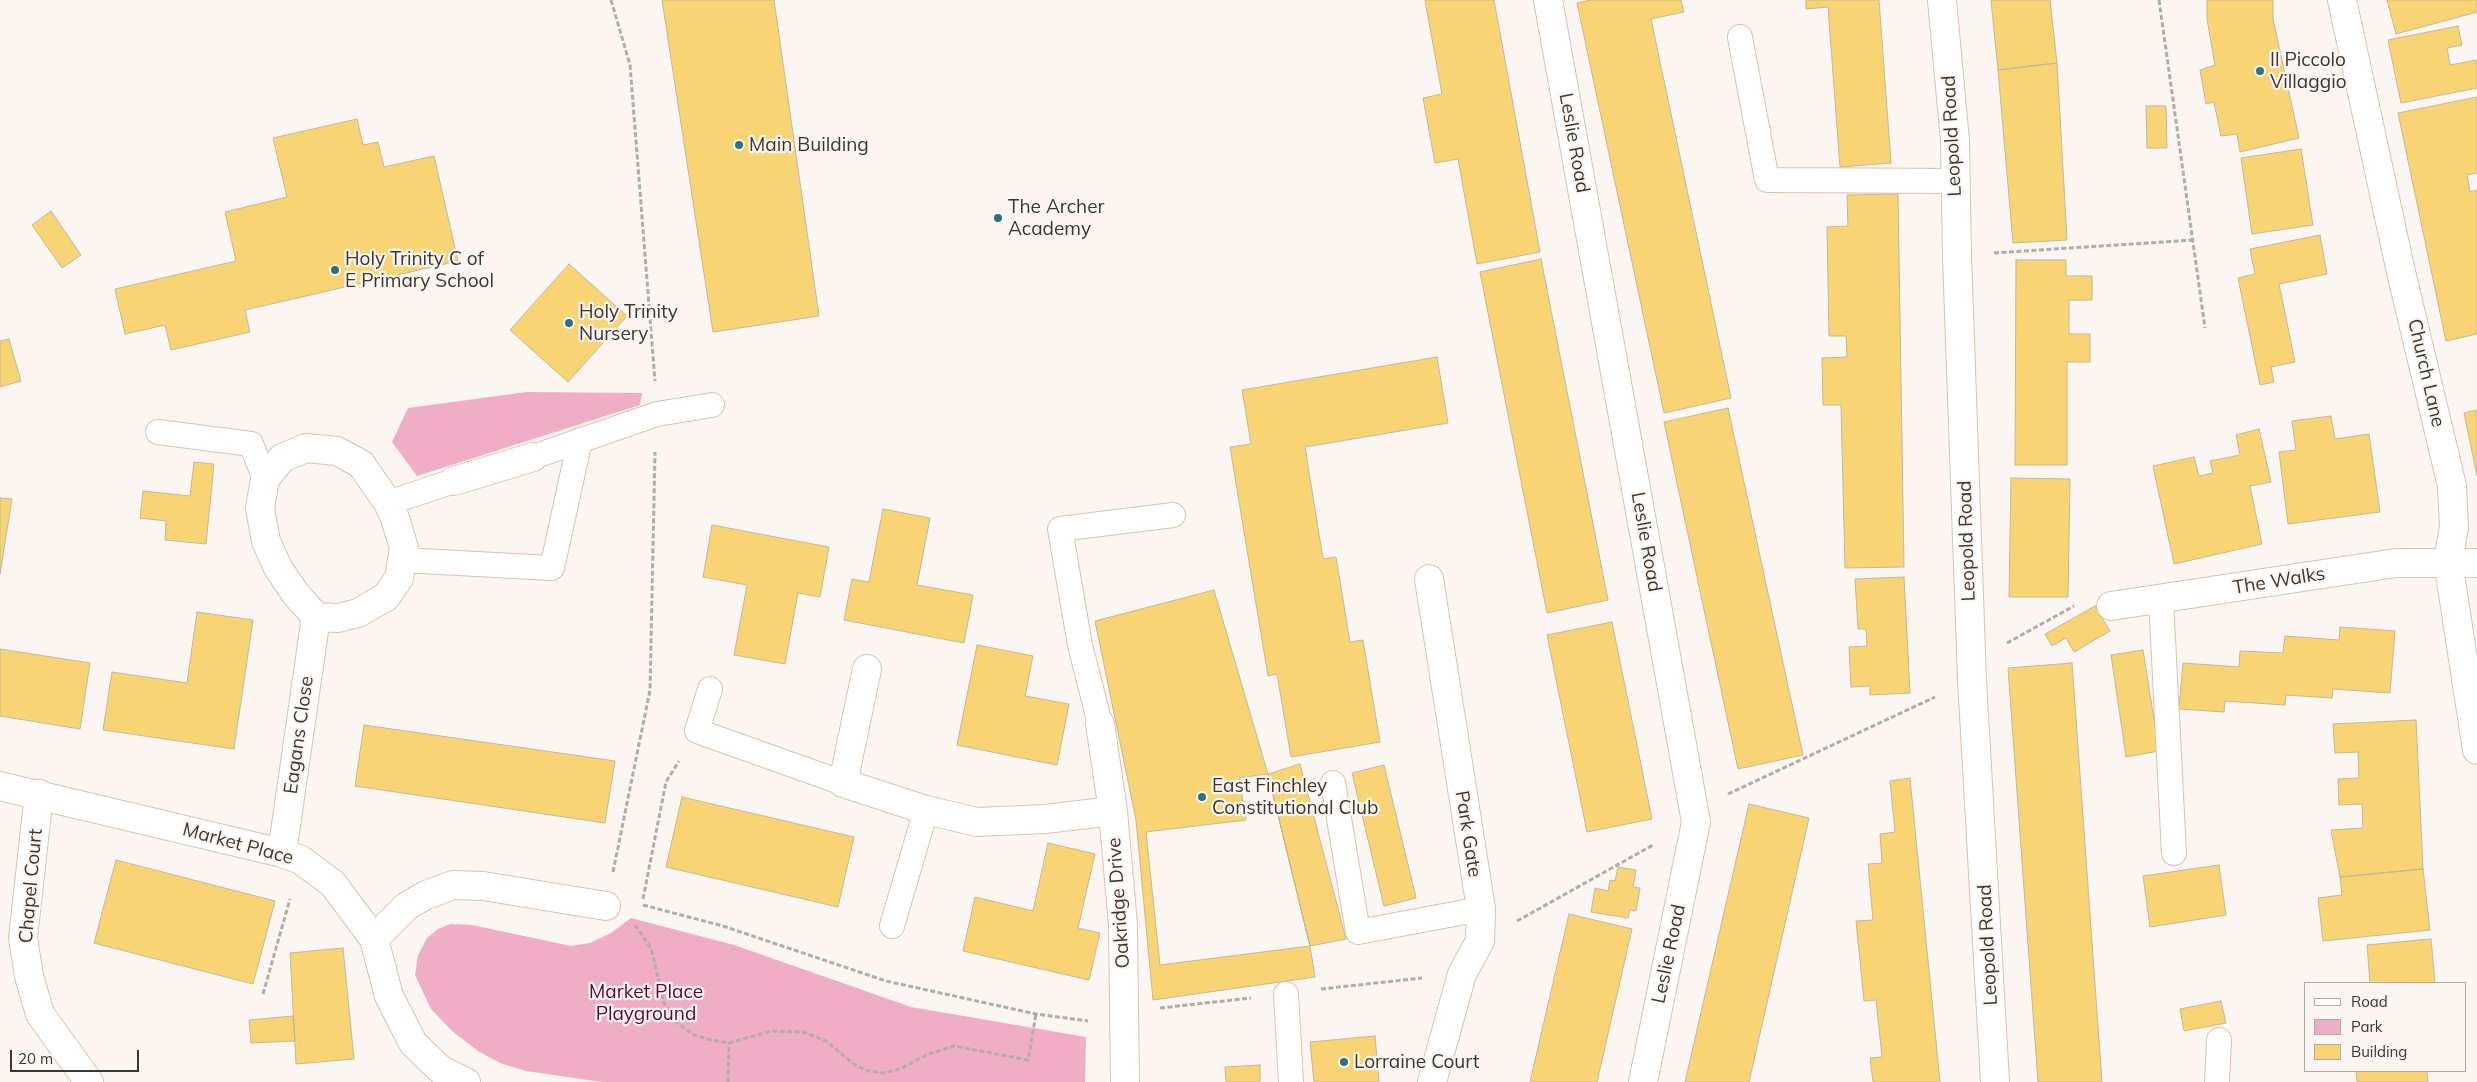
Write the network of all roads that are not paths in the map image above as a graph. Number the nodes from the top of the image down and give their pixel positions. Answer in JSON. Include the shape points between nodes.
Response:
{"nodes":[{"id":1,"x":1548,"y":0,"type":"edge"},
{"id":2,"x":1942,"y":0,"type":"edge"},
{"id":3,"x":2342,"y":0,"type":"edge"},
{"id":4,"x":1740,"y":37,"type":"dead end"},
{"id":5,"x":1956,"y":181,"type":"junction"},
{"id":6,"x":712,"y":405,"type":"dead end"},
{"id":7,"x":158,"y":432,"type":"dead end"},
{"id":8,"x":580,"y":440,"type":"junction"},
{"id":9,"x":533,"y":456,"type":"joint"},
{"id":10,"x":265,"y":479,"type":"junction"},
{"id":11,"x":454,"y":481,"type":"joint"},
{"id":12,"x":388,"y":503,"type":"junction"},
{"id":13,"x":1173,"y":515,"type":"dead end"},
{"id":14,"x":402,"y":560,"type":"junction"},
{"id":15,"x":2448,"y":561,"type":"junction"},
{"id":16,"x":2477,"y":563,"type":"edge"},
{"id":17,"x":1429,"y":579,"type":"dead end"},
{"id":18,"x":2161,"y":600,"type":"junction"},
{"id":19,"x":2111,"y":606,"type":"road end"},
{"id":20,"x":316,"y":617,"type":"junction"},
{"id":21,"x":867,"y":669,"type":"dead end"},
{"id":22,"x":710,"y":689,"type":"dead end"},
{"id":23,"x":1100,"y":724,"type":"joint"},
{"id":24,"x":2477,"y":750,"type":"edge"},
{"id":25,"x":843,"y":783,"type":"junction"},
{"id":26,"x":1333,"y":783,"type":"dead end"},
{"id":27,"x":0,"y":786,"type":"edge"},
{"id":28,"x":39,"y":794,"type":"junction"},
{"id":29,"x":926,"y":810,"type":"junction"},
{"id":30,"x":1113,"y":811,"type":"junction"},
{"id":31,"x":2174,"y":853,"type":"dead end"},
{"id":32,"x":292,"y":857,"type":"junction"},
{"id":33,"x":606,"y":906,"type":"road end"},
{"id":34,"x":1481,"y":910,"type":"junction"},
{"id":35,"x":892,"y":926,"type":"dead end"},
{"id":36,"x":374,"y":939,"type":"junction"},
{"id":37,"x":1286,"y":994,"type":"dead end"},
{"id":38,"x":2219,"y":1040,"type":"dead end"},
{"id":39,"x":89,"y":1082,"type":"edge"},
{"id":40,"x":466,"y":1082,"type":"edge"},
{"id":41,"x":1125,"y":1082,"type":"edge"},
{"id":42,"x":1291,"y":1082,"type":"edge"},
{"id":43,"x":1432,"y":1082,"type":"edge"},
{"id":44,"x":1643,"y":1082,"type":"edge"},
{"id":45,"x":1996,"y":1082,"type":"edge"},
{"id":46,"x":2217,"y":1082,"type":"edge"}],
"edges":[{"from":1,"to":44,"type":"street","name":"Leslie Road","via":[[1695,816]]},
{"from":2,"to":5,"type":"street","name":"Leopold Road","via":[[1956,141]]},
{"from":3,"to":15,"type":"street","name":"Church Lane","via":[[2401,272],[2452,486],[2454,527]]},
{"from":4,"to":5,"type":"lane","via":[[1767,180]]},
{"from":5,"to":45,"type":"street","name":"Leopold Road","via":[[1972,671]]},
{"from":6,"to":8,"type":"lane","via":[[657,414]]},
{"from":7,"to":10,"type":"lane","via":[[251,444]]},
{"from":8,"to":9,"type":"lane"},
{"from":8,"to":14,"type":"lane","via":[[552,568]]},
{"from":9,"to":11,"type":"street"},
{"from":10,"to":12,"type":"street","via":[[282,458],[306,448],[337,451],[361,464]]},
{"from":10,"to":20,"type":"street","via":[[260,508],[266,541],[278,568]]},
{"from":11,"to":12,"type":"lane"},
{"from":12,"to":14,"type":"street","via":[[404,548]]},
{"from":13,"to":23,"type":"lane","via":[[1060,529],[1080,645]]},
{"from":14,"to":20,"type":"street","via":[[399,578],[386,597],[358,612],[338,618]]},
{"from":15,"to":16,"type":"street","name":"The Walks"},
{"from":15,"to":18,"type":"street","name":"The Walks","via":[[2396,563]]},
{"from":15,"to":24,"type":"street","name":"Church Lane"},
{"from":17,"to":34,"type":"street","name":"Park Gate"},
{"from":18,"to":19,"type":"street","name":"The Walks"},
{"from":18,"to":31,"type":"lane"},
{"from":20,"to":32,"type":"street","name":"Eagans Close"},
{"from":21,"to":25,"type":"street"},
{"from":22,"to":25,"type":"lane","via":[[697,731]]},
{"from":23,"to":30,"type":"street","name":"Oakridge Drive"},
{"from":25,"to":29,"type":"street"},
{"from":26,"to":34,"type":"lane","via":[[1358,932]]},
{"from":27,"to":28,"type":"street","name":"Market Place"},
{"from":28,"to":32,"type":"street","name":"Market Place"},
{"from":28,"to":39,"type":"street","name":"Chapel Court","via":[[23,938],[29,976],[40,1014]]},
{"from":29,"to":30,"type":"street","via":[[977,822]]},
{"from":29,"to":35,"type":"lane"},
{"from":30,"to":41,"type":"street","name":"Oakridge Drive","via":[[1123,926]]},
{"from":32,"to":36,"type":"street","name":"Market Place","via":[[334,884]]},
{"from":33,"to":36,"type":"street","via":[[483,886],[453,885],[407,906]]},
{"from":34,"to":43,"type":"street","name":"Park Gate","via":[[1480,941],[1462,974]]},
{"from":36,"to":40,"type":"street","via":[[389,996],[413,1043],[441,1070]]},
{"from":37,"to":42,"type":"lane"},
{"from":38,"to":46,"type":"lane"}]}
